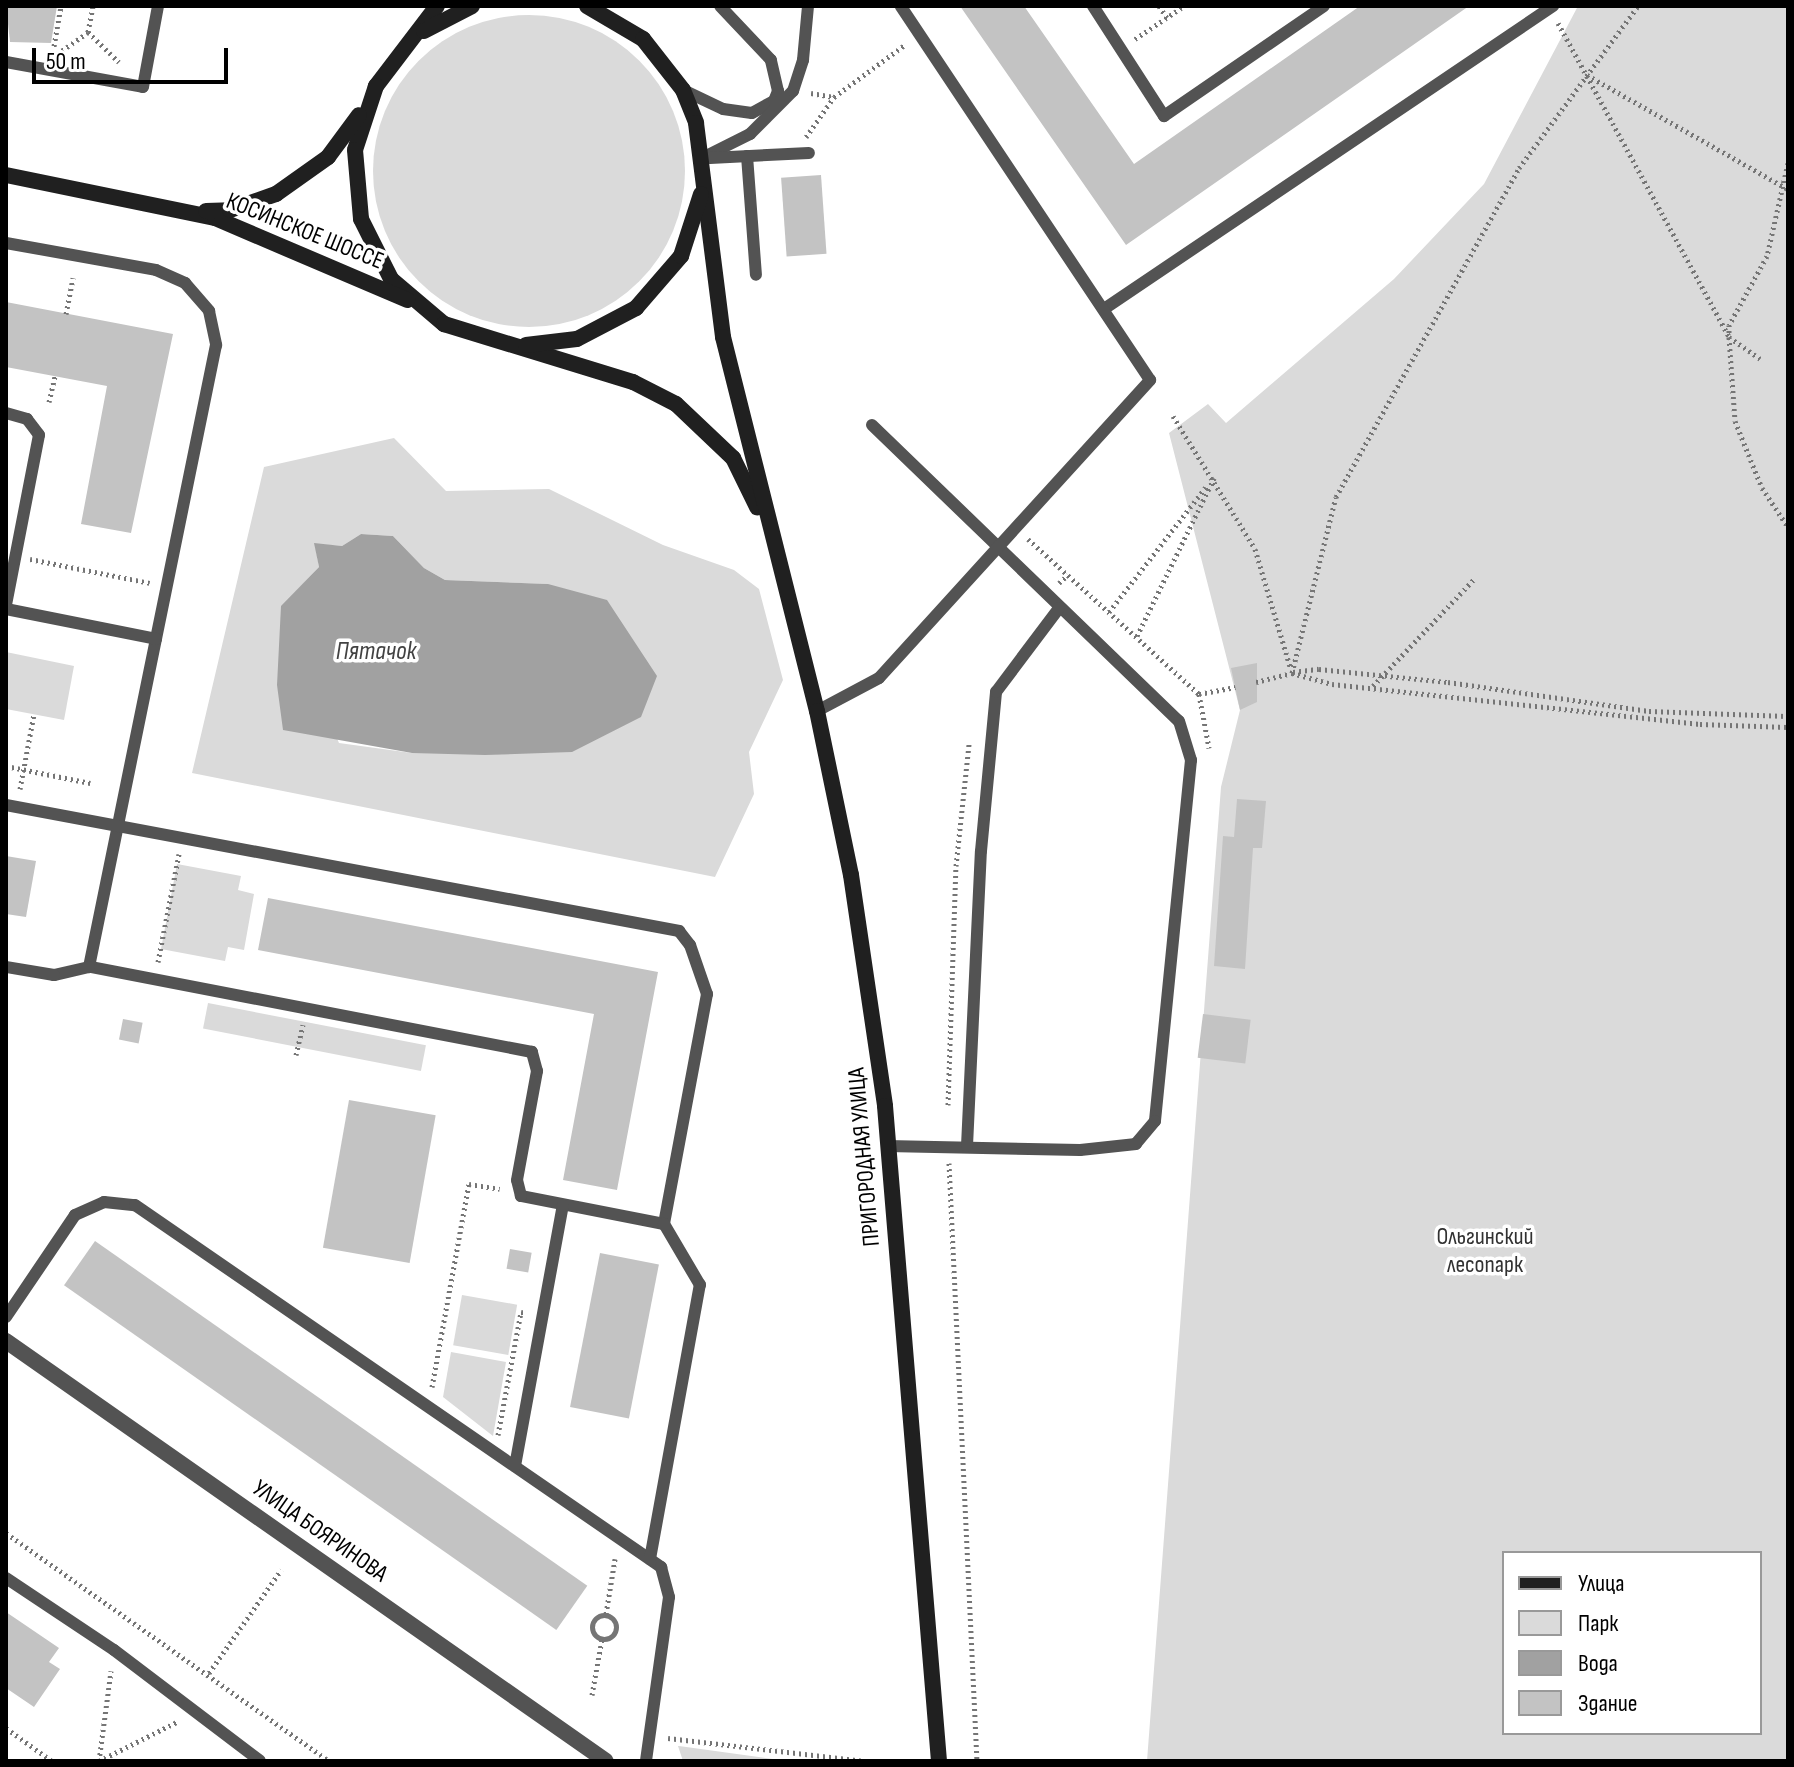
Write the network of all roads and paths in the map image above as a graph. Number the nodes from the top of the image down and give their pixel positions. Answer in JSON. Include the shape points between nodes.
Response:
{"nodes":[{"id":1,"x":61,"y":6,"type":"edge"},
{"id":2,"x":93,"y":6,"type":"edge"},
{"id":3,"x":158,"y":6,"type":"edge"},
{"id":4,"x":437,"y":6,"type":"edge"},
{"id":5,"x":472,"y":6,"type":"edge"},
{"id":6,"x":587,"y":6,"type":"edge"},
{"id":7,"x":720,"y":6,"type":"edge"},
{"id":8,"x":808,"y":6,"type":"edge"},
{"id":9,"x":901,"y":6,"type":"edge"},
{"id":10,"x":1093,"y":6,"type":"edge"},
{"id":11,"x":1159,"y":6,"type":"edge"},
{"id":12,"x":1184,"y":6,"type":"edge"},
{"id":13,"x":1324,"y":6,"type":"edge"},
{"id":14,"x":1638,"y":6,"type":"edge"},
{"id":15,"x":1552,"y":7,"type":"edge"},
{"id":16,"x":1167,"y":18,"type":"junction"},
{"id":17,"x":88,"y":32,"type":"junction"},
{"id":18,"x":919,"y":34,"type":"junction"},
{"id":19,"x":1123,"y":48,"type":"dead end"},
{"id":20,"x":396,"y":57,"type":"junction"},
{"id":21,"x":6,"y":62,"type":"edge"},
{"id":22,"x":1586,"y":75,"type":"junction"},
{"id":23,"x":376,"y":86,"type":"junction"},
{"id":24,"x":143,"y":87,"type":"junction"},
{"id":25,"x":683,"y":90,"type":"junction"},
{"id":26,"x":802,"y":153,"type":"joint"},
{"id":27,"x":747,"y":156,"type":"junction"},
{"id":28,"x":702,"y":158,"type":"junction"},
{"id":29,"x":1788,"y":163,"type":"edge"},
{"id":30,"x":6,"y":175,"type":"edge"},
{"id":31,"x":1785,"y":187,"type":"edge"},
{"id":32,"x":177,"y":209,"type":"junction"},
{"id":33,"x":6,"y":243,"type":"edge"},
{"id":34,"x":756,"y":275,"type":"dead end"},
{"id":35,"x":73,"y":278,"type":"dead end"},
{"id":36,"x":414,"y":302,"type":"junction"},
{"id":37,"x":1104,"y":309,"type":"junction"},
{"id":38,"x":66,"y":314,"type":"dead end"},
{"id":39,"x":1729,"y":337,"type":"junction"},
{"id":40,"x":509,"y":344,"type":"junction"},
{"id":41,"x":1760,"y":359,"type":"dead end"},
{"id":42,"x":55,"y":376,"type":"dead end"},
{"id":43,"x":49,"y":402,"type":"dead end"},
{"id":44,"x":6,"y":413,"type":"edge"},
{"id":45,"x":1173,"y":416,"type":"dead end"},
{"id":46,"x":872,"y":425,"type":"dead end"},
{"id":47,"x":1214,"y":477,"type":"junction"},
{"id":48,"x":1788,"y":527,"type":"edge"},
{"id":49,"x":1016,"y":528,"type":"junction"},
{"id":50,"x":999,"y":546,"type":"junction"},
{"id":51,"x":15,"y":556,"type":"junction"},
{"id":52,"x":777,"y":558,"type":"junction"},
{"id":53,"x":1475,"y":578,"type":"dead end"},
{"id":54,"x":167,"y":586,"type":"junction"},
{"id":55,"x":6,"y":607,"type":"edge"},
{"id":56,"x":1059,"y":608,"type":"junction"},
{"id":57,"x":1109,"y":612,"type":"junction"},
{"id":58,"x":1137,"y":636,"type":"junction"},
{"id":59,"x":156,"y":639,"type":"junction"},
{"id":60,"x":1292,"y":673,"type":"junction"},
{"id":61,"x":1384,"y":675,"type":"junction"},
{"id":62,"x":1256,"y":682,"type":"dead end"},
{"id":63,"x":1373,"y":686,"type":"junction"},
{"id":64,"x":1235,"y":687,"type":"dead end"},
{"id":65,"x":1199,"y":694,"type":"junction"},
{"id":66,"x":817,"y":711,"type":"junction"},
{"id":67,"x":34,"y":714,"type":"dead end"},
{"id":68,"x":1788,"y":716,"type":"edge"},
{"id":69,"x":1788,"y":727,"type":"edge"},
{"id":70,"x":1207,"y":762,"type":"dead end"},
{"id":71,"x":6,"y":766,"type":"edge"},
{"id":72,"x":23,"y":770,"type":"junction"},
{"id":73,"x":90,"y":783,"type":"dead end"},
{"id":74,"x":11,"y":806,"type":"edge"},
{"id":75,"x":118,"y":826,"type":"junction"},
{"id":76,"x":182,"y":837,"type":"junction"},
{"id":77,"x":6,"y":967,"type":"edge"},
{"id":78,"x":89,"y":967,"type":"junction"},
{"id":79,"x":155,"y":980,"type":"junction"},
{"id":80,"x":306,"y":1008,"type":"junction"},
{"id":81,"x":296,"y":1055,"type":"dead end"},
{"id":82,"x":887,"y":1146,"type":"junction"},
{"id":83,"x":967,"y":1146,"type":"junction"},
{"id":84,"x":949,"y":1163,"type":"dead end"},
{"id":85,"x":964,"y":1163,"type":"dead end"},
{"id":86,"x":517,"y":1188,"type":"junction"},
{"id":87,"x":563,"y":1205,"type":"junction"},
{"id":88,"x":664,"y":1224,"type":"junction"},
{"id":89,"x":6,"y":1317,"type":"edge"},
{"id":90,"x":6,"y":1341,"type":"edge"},
{"id":91,"x":428,"y":1406,"type":"junction"},
{"id":92,"x":515,"y":1466,"type":"junction"},
{"id":93,"x":6,"y":1533,"type":"edge"},
{"id":94,"x":615,"y":1559,"type":"dead end"},
{"id":95,"x":650,"y":1559,"type":"junction"},
{"id":96,"x":281,"y":1570,"type":"dead end"},
{"id":97,"x":6,"y":1578,"type":"edge"},
{"id":98,"x":606,"y":1614,"type":"junction"},
{"id":99,"x":602,"y":1639,"type":"junction"},
{"id":100,"x":114,"y":1650,"type":"junction"},
{"id":101,"x":209,"y":1673,"type":"junction"},
{"id":102,"x":592,"y":1695,"type":"dead end"},
{"id":103,"x":974,"y":1714,"type":"dead end"},
{"id":104,"x":177,"y":1722,"type":"dead end"},
{"id":105,"x":6,"y":1728,"type":"edge"},
{"id":106,"x":651,"y":1736,"type":"junction"},
{"id":107,"x":942,"y":1759,"type":"edge"},
{"id":108,"x":52,"y":1761,"type":"edge"},
{"id":109,"x":99,"y":1761,"type":"edge"},
{"id":110,"x":260,"y":1761,"type":"edge"},
{"id":111,"x":329,"y":1761,"type":"edge"},
{"id":112,"x":606,"y":1761,"type":"edge"},
{"id":113,"x":646,"y":1761,"type":"edge"},
{"id":114,"x":865,"y":1761,"type":"edge"},
{"id":115,"x":977,"y":1761,"type":"edge"}],
"edges":[{"from":1,"to":17,"type":"path","via":[[53,57]]},
{"from":2,"to":17,"type":"path"},
{"from":3,"to":24,"type":"lane"},
{"from":4,"to":20,"type":"street"},
{"from":5,"to":20,"type":"street","via":[[420,33]]},
{"from":6,"to":25,"type":"street","via":[[643,39]]},
{"from":7,"to":25,"type":"lane","via":[[771,60],[778,91],[774,101],[752,113],[723,109]]},
{"from":8,"to":28,"type":"lane","via":[[803,60],[793,91],[750,134]]},
{"from":9,"to":18,"type":"lane"},
{"from":10,"to":13,"type":"lane","via":[[1164,116]]},
{"from":11,"to":16,"type":"path"},
{"from":12,"to":16,"type":"path"},
{"from":14,"to":22,"type":"path"},
{"from":15,"to":22,"type":"path"},
{"from":15,"to":37,"type":"lane"},
{"from":16,"to":19,"type":"path"},
{"from":17,"to":24,"type":"path"},
{"from":18,"to":26,"type":"path","via":[[834,97]]},
{"from":18,"to":37,"type":"lane"},
{"from":20,"to":23,"type":"street","name":"КОСИНСКОЕ ШОССЕ"},
{"from":21,"to":24,"type":"lane"},
{"from":22,"to":31,"type":"path"},
{"from":22,"to":39,"type":"path"},
{"from":22,"to":60,"type":"path","via":[[1519,168],[1336,497]]},
{"from":23,"to":32,"type":"street","name":"КОСИНСКОЕ ШОССЕ","via":[[328,157],[276,194],[230,210]]},
{"from":23,"to":36,"type":"street","via":[[355,150],[361,219],[391,279]]},
{"from":25,"to":28,"type":"street"},
{"from":26,"to":27,"type":"lane"},
{"from":27,"to":28,"type":"lane"},
{"from":27,"to":34,"type":"lane"},
{"from":28,"to":40,"type":"street","via":[[695,223],[660,285],[608,326],[577,339]]},
{"from":28,"to":52,"type":"street","via":[[723,337]]},
{"from":29,"to":31,"type":"path"},
{"from":30,"to":32,"type":"street","name":"КОСИНСКОЕ ШОССЕ"},
{"from":31,"to":39,"type":"path","via":[[1767,256],[1729,325]]},
{"from":32,"to":36,"type":"street","name":"КОСИНСКОЕ ШОССЕ","via":[[259,233]]},
{"from":33,"to":54,"type":"lane","via":[[156,270],[185,283],[209,311],[216,345]]},
{"from":35,"to":38,"type":"path"},
{"from":36,"to":40,"type":"street","via":[[444,324]]},
{"from":37,"to":49,"type":"lane","via":[[1150,380]]},
{"from":39,"to":41,"type":"path"},
{"from":39,"to":48,"type":"path","via":[[1735,421],[1762,488]]},
{"from":40,"to":52,"type":"street","via":[[633,382],[676,404],[733,458]]},
{"from":42,"to":43,"type":"path"},
{"from":44,"to":51,"type":"lane","via":[[27,419],[39,435]]},
{"from":45,"to":47,"type":"path"},
{"from":46,"to":50,"type":"lane"},
{"from":47,"to":57,"type":"path"},
{"from":47,"to":58,"type":"path"},
{"from":47,"to":60,"type":"path","via":[[1255,549]]},
{"from":49,"to":50,"type":"lane"},
{"from":49,"to":57,"type":"path"},
{"from":50,"to":56,"type":"lane"},
{"from":50,"to":66,"type":"lane","via":[[879,678]]},
{"from":51,"to":54,"type":"path"},
{"from":51,"to":55,"type":"lane"},
{"from":52,"to":66,"type":"street","name":"ПРИГОРОДНАЯ УЛИЦА"},
{"from":53,"to":61,"type":"path"},
{"from":54,"to":59,"type":"lane"},
{"from":55,"to":59,"type":"lane"},
{"from":56,"to":83,"type":"lane","via":[[996,692],[981,851]]},
{"from":56,"to":83,"type":"lane","via":[[1179,721],[1191,760],[1155,1121],[1136,1144],[1080,1150]]},
{"from":57,"to":58,"type":"path"},
{"from":58,"to":65,"type":"path"},
{"from":59,"to":75,"type":"lane"},
{"from":60,"to":61,"type":"path","via":[[1319,669]]},
{"from":60,"to":62,"type":"path"},
{"from":60,"to":63,"type":"path","via":[[1332,684]]},
{"from":61,"to":63,"type":"path"},
{"from":61,"to":68,"type":"path","via":[[1649,711]]},
{"from":63,"to":69,"type":"path","via":[[1700,724]]},
{"from":64,"to":65,"type":"path"},
{"from":65,"to":70,"type":"path"},
{"from":66,"to":82,"type":"street","name":"ПРИГОРОДНАЯ УЛИЦА","via":[[871,989]]},
{"from":67,"to":72,"type":"path"},
{"from":71,"to":72,"type":"path"},
{"from":72,"to":73,"type":"path"},
{"from":72,"to":74,"type":"path"},
{"from":74,"to":75,"type":"lane"},
{"from":75,"to":76,"type":"lane"},
{"from":75,"to":78,"type":"lane"},
{"from":76,"to":79,"type":"path"},
{"from":76,"to":88,"type":"lane","via":[[679,931],[690,945],[707,994]]},
{"from":77,"to":78,"type":"lane","via":[[54,975]]},
{"from":78,"to":79,"type":"lane"},
{"from":79,"to":80,"type":"lane"},
{"from":80,"to":81,"type":"path"},
{"from":80,"to":86,"type":"lane","via":[[532,1052],[537,1071]]},
{"from":82,"to":83,"type":"lane"},
{"from":82,"to":107,"type":"street","name":"ПРИГОРОДНАЯ УЛИЦА"},
{"from":84,"to":85,"type":"path"},
{"from":86,"to":87,"type":"lane","via":[[521,1196]]},
{"from":86,"to":91,"type":"path","via":[[469,1184]]},
{"from":87,"to":88,"type":"lane"},
{"from":87,"to":92,"type":"lane"},
{"from":88,"to":95,"type":"lane","via":[[700,1285]]},
{"from":89,"to":91,"type":"lane","via":[[75,1215],[121,1201],[135,1205]]},
{"from":90,"to":112,"type":"street","name":"УЛИЦА БОЯРИНОВА"},
{"from":91,"to":92,"type":"lane"},
{"from":92,"to":95,"type":"lane"},
{"from":93,"to":101,"type":"path"},
{"from":94,"to":98,"type":"path"},
{"from":95,"to":106,"type":"lane","via":[[667,1575],[669,1597]]},
{"from":96,"to":101,"type":"path"},
{"from":97,"to":100,"type":"lane"},
{"from":98,"to":99,"type":"path","via":[[616,1628]]},
{"from":98,"to":99,"type":"path","via":[[592,1624]]},
{"from":99,"to":102,"type":"path"},
{"from":100,"to":109,"type":"path"},
{"from":100,"to":110,"type":"lane"},
{"from":101,"to":111,"type":"path"},
{"from":103,"to":115,"type":"path"},
{"from":104,"to":109,"type":"path"},
{"from":105,"to":108,"type":"path"},
{"from":106,"to":113,"type":"lane"},
{"from":106,"to":114,"type":"path"}]}
